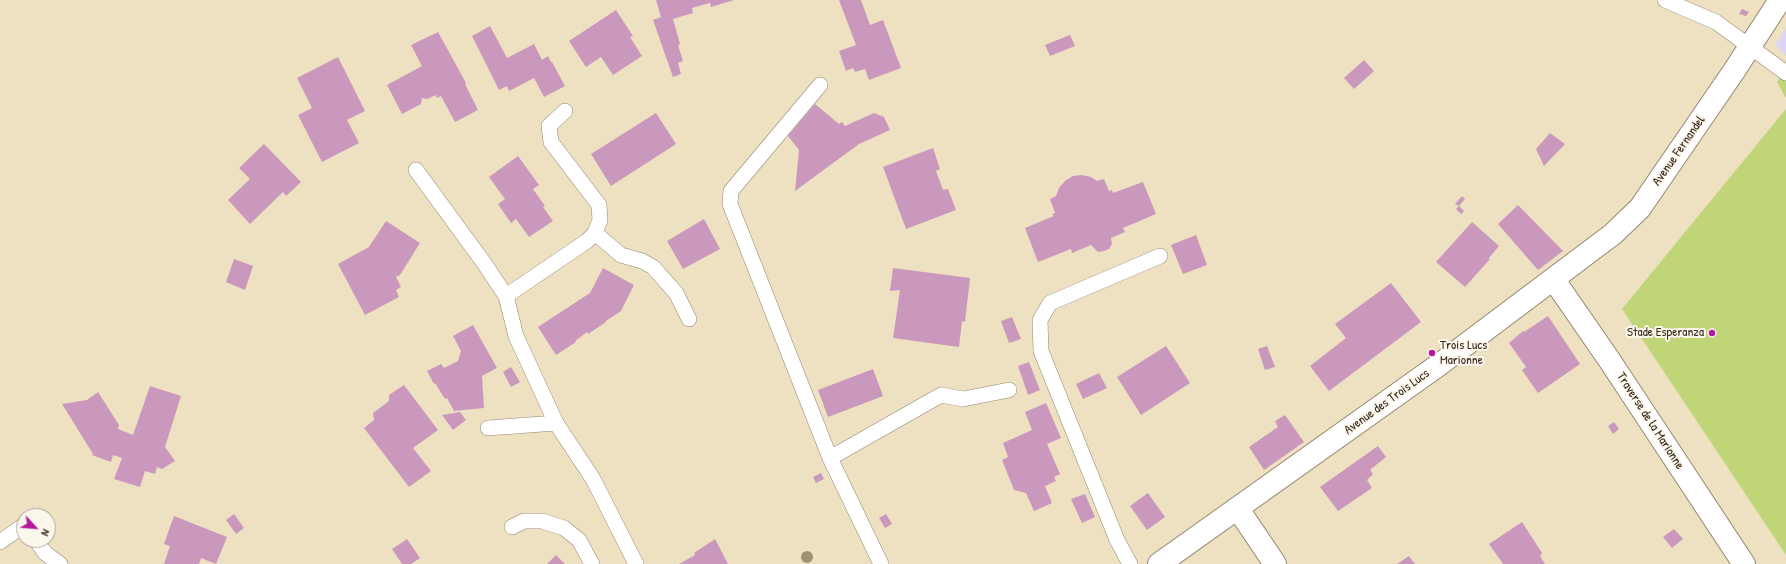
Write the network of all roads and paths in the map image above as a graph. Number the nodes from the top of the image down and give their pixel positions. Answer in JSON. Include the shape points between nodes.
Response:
{"nodes":[{"id":1,"x":1665,"y":0,"type":"edge"},
{"id":2,"x":1780,"y":0,"type":"edge"},
{"id":3,"x":1750,"y":47,"type":"junction"},
{"id":4,"x":1786,"y":72,"type":"edge"},
{"id":5,"x":820,"y":85,"type":"dead end"},
{"id":6,"x":565,"y":111,"type":"dead end"},
{"id":7,"x":416,"y":170,"type":"dead end"},
{"id":8,"x":595,"y":234,"type":"junction"},
{"id":9,"x":1160,"y":256,"type":"dead end"},
{"id":10,"x":1554,"y":280,"type":"junction"},
{"id":11,"x":506,"y":296,"type":"junction"},
{"id":12,"x":689,"y":319,"type":"dead end"},
{"id":13,"x":1009,"y":390,"type":"dead end"},
{"id":14,"x":556,"y":423,"type":"junction"},
{"id":15,"x":488,"y":428,"type":"dead end"},
{"id":16,"x":830,"y":458,"type":"junction"},
{"id":17,"x":1238,"y":509,"type":"junction"},
{"id":18,"x":512,"y":527,"type":"dead end"},
{"id":19,"x":16,"y":531,"type":"edge"},
{"id":20,"x":0,"y":542,"type":"edge"},
{"id":21,"x":42,"y":548,"type":"edge"},
{"id":22,"x":60,"y":564,"type":"edge"},
{"id":23,"x":592,"y":564,"type":"edge"},
{"id":24,"x":636,"y":564,"type":"edge"},
{"id":25,"x":881,"y":564,"type":"edge"},
{"id":26,"x":1130,"y":564,"type":"edge"},
{"id":27,"x":1159,"y":564,"type":"edge"},
{"id":28,"x":1275,"y":564,"type":"edge"},
{"id":29,"x":1744,"y":564,"type":"edge"}],
"edges":[{"from":1,"to":3,"type":"lane","via":[[1716,22]]},
{"from":2,"to":3,"type":"main road","name":"Avenue Fernandel"},
{"from":3,"to":4,"type":"lane"},
{"from":3,"to":10,"type":"main road","name":"Avenue Fernandel","via":[[1640,208],[1613,234]]},
{"from":5,"to":16,"type":"lane","via":[[732,191],[730,204]]},
{"from":6,"to":8,"type":"lane","via":[[549,126],[551,142],[599,205],[600,220]]},
{"from":7,"to":11,"type":"lane"},
{"from":8,"to":11,"type":"lane"},
{"from":8,"to":12,"type":"lane","via":[[621,255],[653,267],[676,293]]},
{"from":9,"to":26,"type":"lane","via":[[1050,303],[1040,320],[1041,351],[1117,540]]},
{"from":10,"to":17,"type":"main road","name":"Avenue des Trois Lucs"},
{"from":10,"to":29,"type":"main road","name":"Traverse de la Marionne"},
{"from":11,"to":14,"type":"lane","via":[[516,336]]},
{"from":13,"to":16,"type":"lane","via":[[963,399],[941,395]]},
{"from":14,"to":15,"type":"lane"},
{"from":14,"to":24,"type":"lane","via":[[593,479]]},
{"from":16,"to":25,"type":"lane"},
{"from":17,"to":27,"type":"main road","name":"Avenue des Trois Lucs"},
{"from":17,"to":28,"type":"main road"},
{"from":18,"to":23,"type":"lane","via":[[524,521],[542,521],[564,528],[579,540]]},
{"from":19,"to":20,"type":"lane"},
{"from":21,"to":22,"type":"lane"}]}
